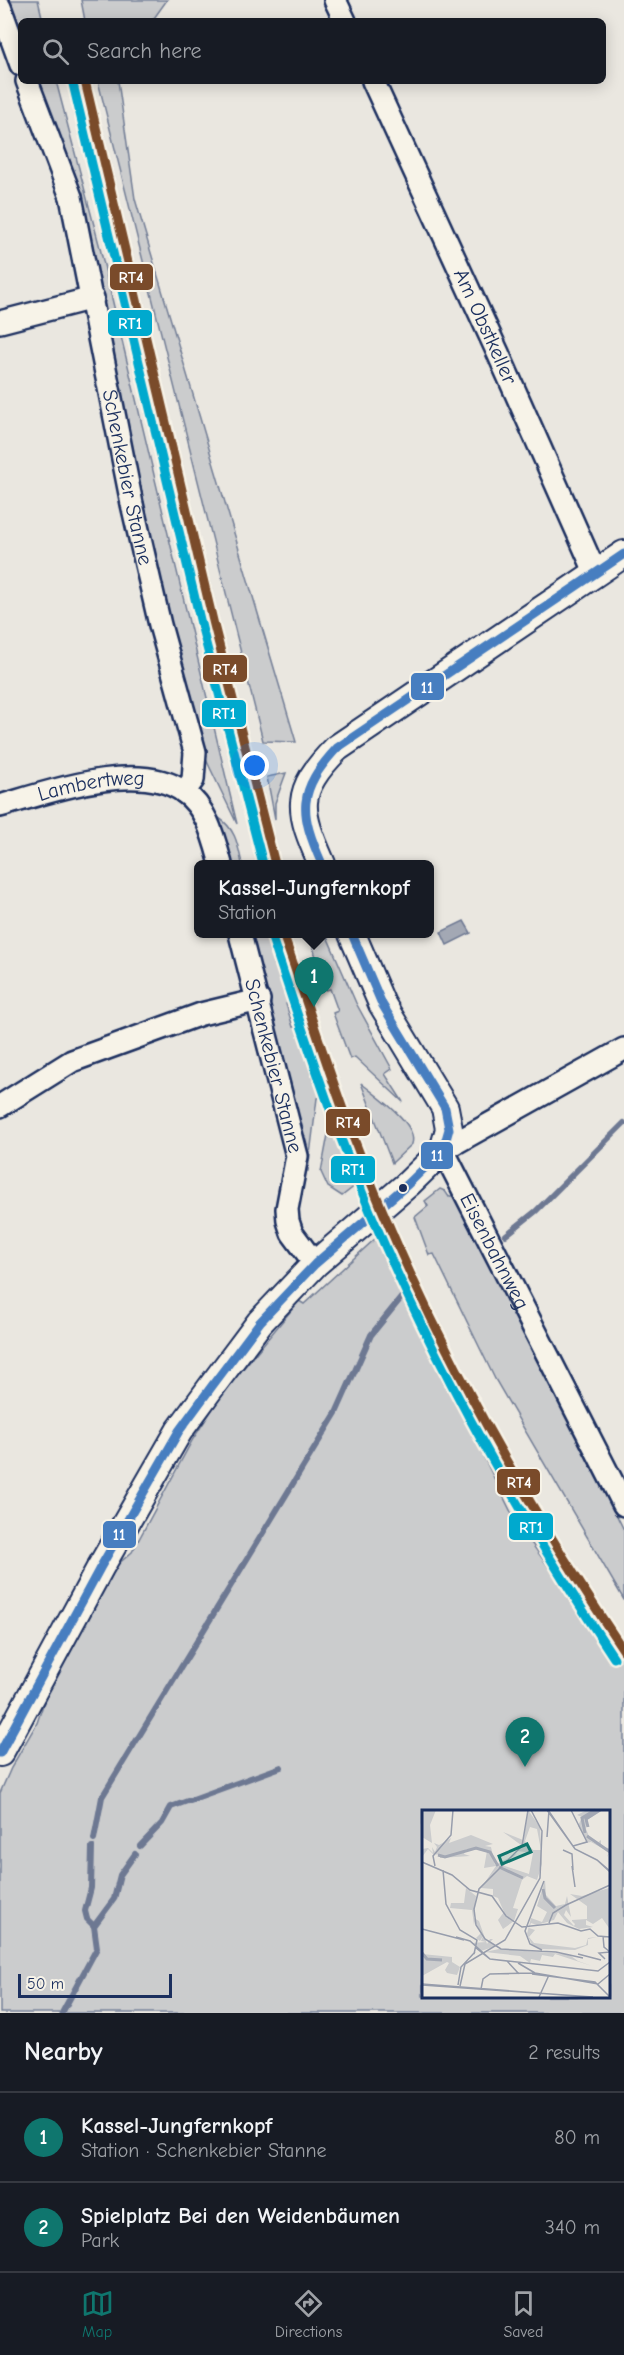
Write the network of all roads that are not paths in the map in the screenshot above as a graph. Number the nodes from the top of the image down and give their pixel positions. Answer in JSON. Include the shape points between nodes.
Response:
{"nodes":[{"id":1,"x":335,"y":0,"type":"edge"},
{"id":2,"x":0,"y":7,"type":"edge"},
{"id":3,"x":344,"y":18,"type":"edge"},
{"id":4,"x":18,"y":57,"type":"edge"},
{"id":5,"x":28,"y":84,"type":"edge"},
{"id":6,"x":374,"y":84,"type":"edge"},
{"id":7,"x":93,"y":298,"type":"junction"},
{"id":8,"x":0,"y":322,"type":"edge"},
{"id":9,"x":624,"y":554,"type":"edge"},
{"id":10,"x":596,"y":574,"type":"junction"},
{"id":11,"x":184,"y":792,"type":"junction"},
{"id":12,"x":0,"y":806,"type":"edge"},
{"id":13,"x":220,"y":860,"type":"edge"},
{"id":14,"x":320,"y":860,"type":"edge"},
{"id":15,"x":241,"y":938,"type":"edge"},
{"id":16,"x":354,"y":938,"type":"edge"},
{"id":17,"x":259,"y":1000,"type":"junction"},
{"id":18,"x":624,"y":1049,"type":"edge"},
{"id":19,"x":0,"y":1106,"type":"edge"},
{"id":20,"x":443,"y":1150,"type":"junction"},
{"id":21,"x":315,"y":1264,"type":"junction"},
{"id":22,"x":624,"y":1505,"type":"edge"},
{"id":23,"x":0,"y":1753,"type":"edge"}],
"edges":[{"from":1,"to":3,"type":"street"},
{"from":2,"to":4,"type":"street"},
{"from":5,"to":7,"type":"street","name":"Schenkebier Stanne","via":[[71,197]]},
{"from":6,"to":10,"type":"street","name":"Am Obstkeller"},
{"from":7,"to":8,"type":"street"},
{"from":7,"to":11,"type":"street","name":"Schenkebier Stanne","via":[[132,504],[195,752],[193,780]]},
{"from":9,"to":10,"type":"street"},
{"from":10,"to":14,"type":"street","via":[[337,748],[306,788],[303,811]]},
{"from":11,"to":12,"type":"street","name":"Lambertweg","via":[[144,778],[123,778],[59,789]]},
{"from":11,"to":13,"type":"street","via":[[201,810]]},
{"from":15,"to":17,"type":"street","name":"Schenkebier Stanne"},
{"from":16,"to":20,"type":"street","via":[[382,1004],[445,1108],[449,1129]]},
{"from":17,"to":19,"type":"street","via":[[201,1014],[72,1061]]},
{"from":17,"to":21,"type":"street","name":"Schenkebier Stanne","via":[[297,1156],[288,1221]]},
{"from":18,"to":20,"type":"street"},
{"from":20,"to":21,"type":"street"},
{"from":20,"to":22,"type":"street","name":"Eisenbahnweg"},
{"from":21,"to":23,"type":"street","via":[[260,1323],[179,1431]]}]}
